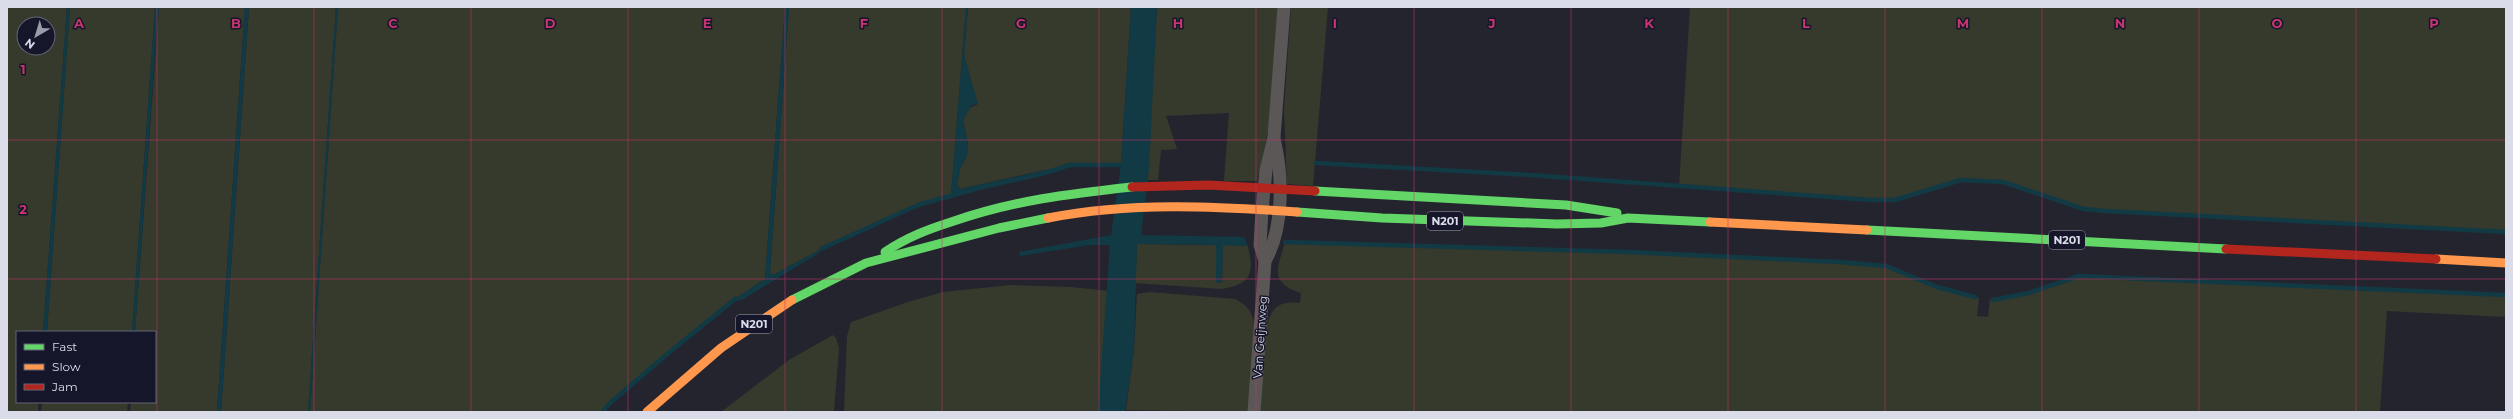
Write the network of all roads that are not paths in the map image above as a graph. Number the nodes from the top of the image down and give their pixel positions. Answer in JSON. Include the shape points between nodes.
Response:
{"nodes":[{"id":1,"x":1284,"y":7,"type":"edge"},
{"id":2,"x":1274,"y":137,"type":"junction"},
{"id":3,"x":1264,"y":189,"type":"junction"},
{"id":4,"x":1279,"y":190,"type":"junction"},
{"id":5,"x":1262,"y":210,"type":"junction"},
{"id":6,"x":1278,"y":210,"type":"junction"},
{"id":7,"x":1628,"y":218,"type":"junction"},
{"id":8,"x":877,"y":258,"type":"junction"},
{"id":9,"x":1265,"y":261,"type":"junction"},
{"id":10,"x":2506,"y":263,"type":"edge"},
{"id":11,"x":647,"y":412,"type":"edge"},
{"id":12,"x":1254,"y":412,"type":"edge"}],
"edges":[{"from":1,"to":2,"type":"street","name":"Van Geijnweg"},
{"from":2,"to":3,"type":"street","name":"Van Geijnweg"},
{"from":2,"to":4,"type":"street","name":"Van Geijnweg","via":[[1278,157]]},
{"from":3,"to":4,"type":"main road","number":"N201"},
{"from":3,"to":5,"type":"street","name":"Van Geijnweg"},
{"from":3,"to":8,"type":"main road","number":"N201","via":[[1148,185],[1042,197],[959,218],[901,241]]},
{"from":4,"to":6,"type":"street","name":"Van Geijnweg"},
{"from":4,"to":7,"type":"main road","number":"N201","via":[[1566,205],[1612,211]]},
{"from":5,"to":6,"type":"main road","number":"N201"},
{"from":5,"to":8,"type":"main road","number":"N201","via":[[1149,206],[1102,210],[1008,225],[906,254]]},
{"from":5,"to":9,"type":"street","name":"Van Geijnweg","via":[[1260,245]]},
{"from":6,"to":7,"type":"main road","number":"N201","via":[[1400,219],[1542,223],[1612,223]]},
{"from":6,"to":9,"type":"street","name":"Van Geijnweg","via":[[1273,247]]},
{"from":7,"to":10,"type":"main road","number":"N201"},
{"from":8,"to":11,"type":"main road","number":"N201","via":[[796,299],[747,329],[706,360]]},
{"from":9,"to":12,"type":"street","name":"Van Geijnweg"}]}
